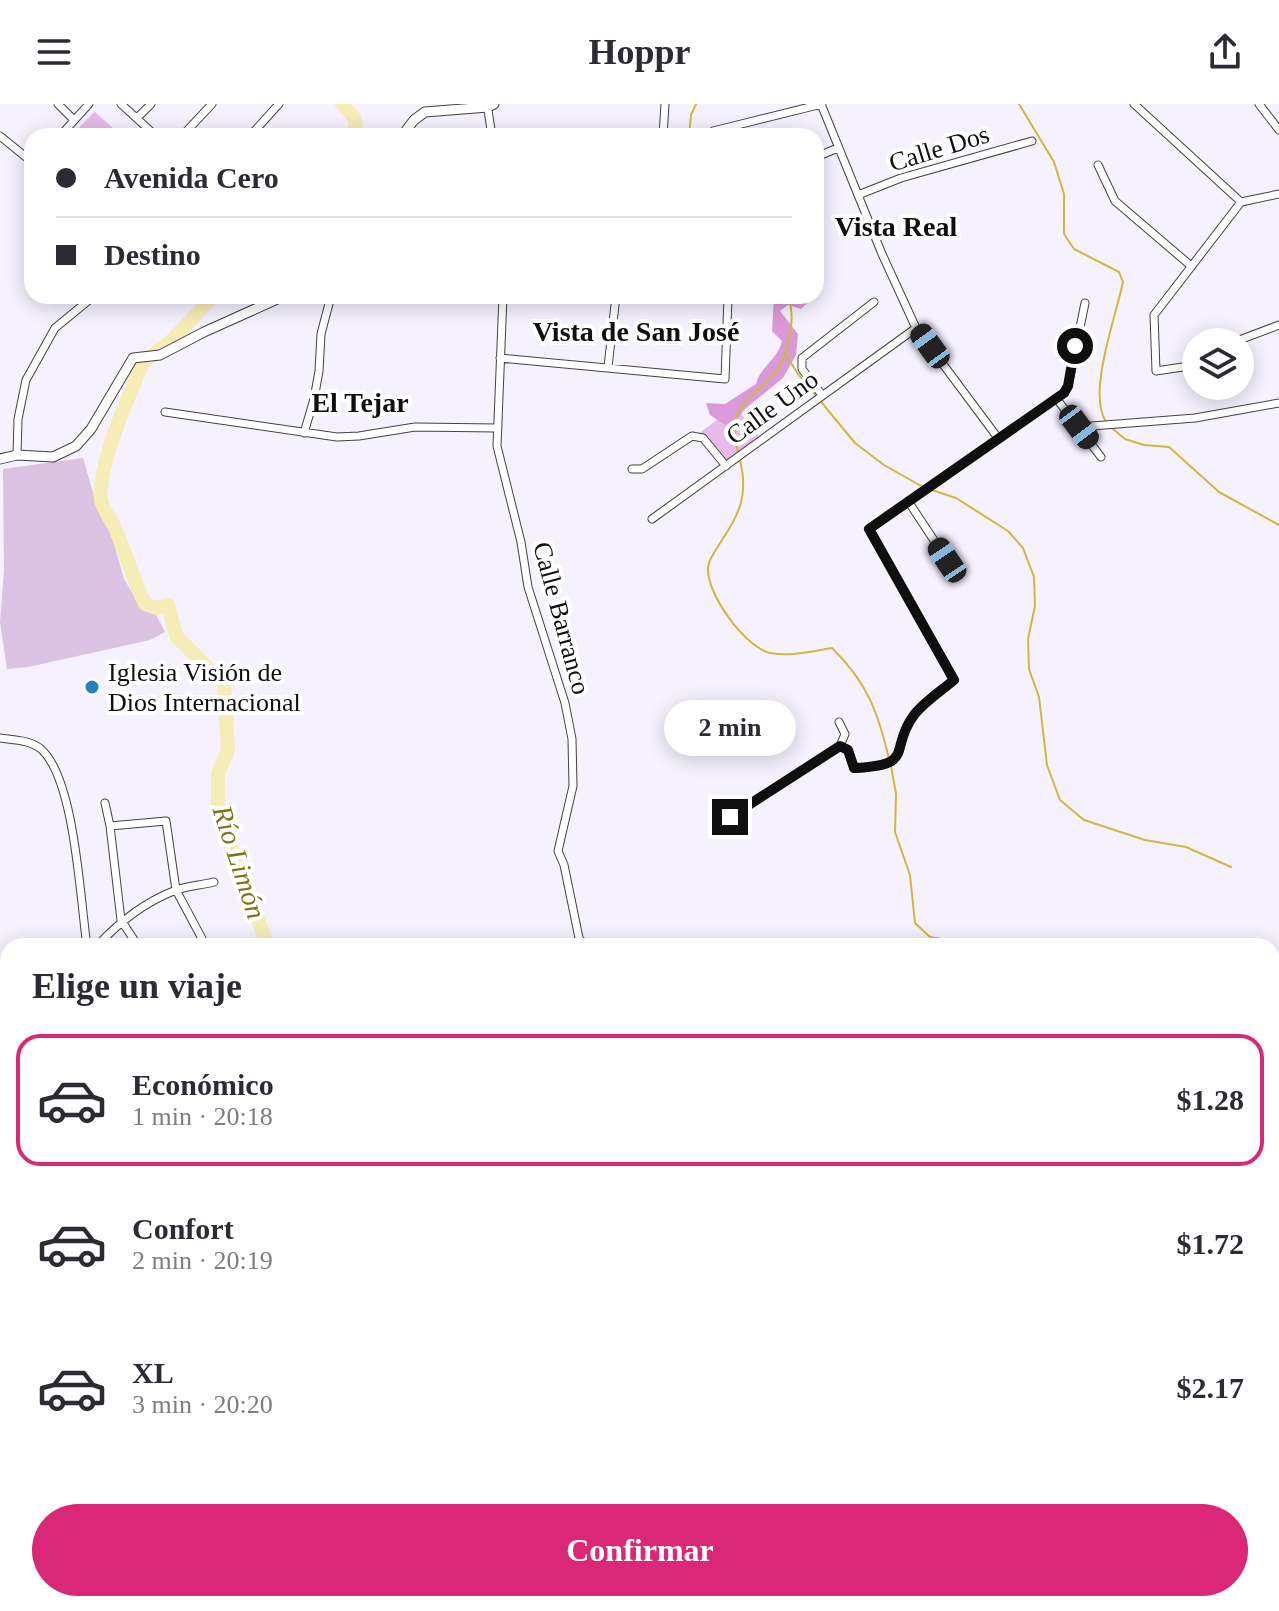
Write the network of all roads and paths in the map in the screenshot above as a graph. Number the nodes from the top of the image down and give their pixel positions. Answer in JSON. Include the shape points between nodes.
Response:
{"nodes":[{"id":1,"x":58,"y":104,"type":"edge"},
{"id":2,"x":89,"y":104,"type":"edge"},
{"id":3,"x":121,"y":104,"type":"edge"},
{"id":4,"x":151,"y":104,"type":"edge"},
{"id":5,"x":212,"y":104,"type":"edge"},
{"id":6,"x":279,"y":104,"type":"edge"},
{"id":7,"x":665,"y":104,"type":"edge"},
{"id":8,"x":822,"y":104,"type":"edge"},
{"id":9,"x":1134,"y":104,"type":"edge"},
{"id":10,"x":1259,"y":104,"type":"edge"},
{"id":11,"x":490,"y":105,"type":"edge"},
{"id":12,"x":137,"y":118,"type":"junction"},
{"id":13,"x":74,"y":120,"type":"junction"},
{"id":14,"x":67,"y":128,"type":"edge"},
{"id":15,"x":148,"y":128,"type":"edge"},
{"id":16,"x":190,"y":128,"type":"edge"},
{"id":17,"x":257,"y":128,"type":"edge"},
{"id":18,"x":408,"y":128,"type":"edge"},
{"id":19,"x":491,"y":128,"type":"edge"},
{"id":20,"x":663,"y":128,"type":"edge"},
{"id":21,"x":725,"y":128,"type":"edge"},
{"id":22,"x":1279,"y":130,"type":"edge"},
{"id":23,"x":0,"y":136,"type":"edge"},
{"id":24,"x":1032,"y":141,"type":"dead end"},
{"id":25,"x":838,"y":148,"type":"junction"},
{"id":26,"x":824,"y":154,"type":"edge"},
{"id":27,"x":24,"y":156,"type":"edge"},
{"id":28,"x":1098,"y":165,"type":"dead end"},
{"id":29,"x":1279,"y":194,"type":"edge"},
{"id":30,"x":858,"y":195,"type":"junction"},
{"id":31,"x":1241,"y":202,"type":"junction"},
{"id":32,"x":1190,"y":265,"type":"junction"},
{"id":33,"x":874,"y":302,"type":"dead end"},
{"id":34,"x":1085,"y":303,"type":"dead end"},
{"id":35,"x":84,"y":304,"type":"edge"},
{"id":36,"x":266,"y":304,"type":"edge"},
{"id":37,"x":329,"y":304,"type":"edge"},
{"id":38,"x":503,"y":304,"type":"edge"},
{"id":39,"x":615,"y":304,"type":"edge"},
{"id":40,"x":728,"y":304,"type":"edge"},
{"id":41,"x":1279,"y":325,"type":"edge"},
{"id":42,"x":916,"y":328,"type":"junction"},
{"id":43,"x":1254,"y":334,"type":"edge"},
{"id":44,"x":500,"y":358,"type":"junction"},
{"id":45,"x":608,"y":367,"type":"junction"},
{"id":46,"x":1182,"y":367,"type":"edge"},
{"id":47,"x":822,"y":395,"type":"junction"},
{"id":48,"x":1056,"y":398,"type":"junction"},
{"id":49,"x":1279,"y":403,"type":"edge"},
{"id":50,"x":165,"y":412,"type":"dead end"},
{"id":51,"x":1079,"y":427,"type":"junction"},
{"id":52,"x":497,"y":428,"type":"junction"},
{"id":53,"x":304,"y":433,"type":"junction"},
{"id":54,"x":998,"y":438,"type":"junction"},
{"id":55,"x":17,"y":455,"type":"junction"},
{"id":56,"x":1101,"y":457,"type":"dead end"},
{"id":57,"x":0,"y":459,"type":"edge"},
{"id":58,"x":726,"y":466,"type":"junction"},
{"id":59,"x":632,"y":469,"type":"dead end"},
{"id":60,"x":908,"y":501,"type":"junction"},
{"id":61,"x":652,"y":519,"type":"dead end"},
{"id":62,"x":947,"y":565,"type":"dead end"},
{"id":63,"x":839,"y":722,"type":"dead end"},
{"id":64,"x":0,"y":738,"type":"edge"},
{"id":65,"x":840,"y":746,"type":"junction"},
{"id":66,"x":105,"y":803,"type":"dead end"},
{"id":67,"x":730,"y":817,"type":"dead end"},
{"id":68,"x":110,"y":826,"type":"junction"},
{"id":69,"x":214,"y":882,"type":"dead end"},
{"id":70,"x":176,"y":890,"type":"junction"},
{"id":71,"x":121,"y":920,"type":"junction"},
{"id":72,"x":86,"y":938,"type":"edge"},
{"id":73,"x":104,"y":938,"type":"edge"},
{"id":74,"x":133,"y":938,"type":"edge"},
{"id":75,"x":202,"y":938,"type":"edge"},
{"id":76,"x":579,"y":938,"type":"edge"}],
"edges":[{"from":1,"to":13,"type":"street"},
{"from":2,"to":13,"type":"street"},
{"from":3,"to":12,"type":"street"},
{"from":4,"to":12,"type":"street"},
{"from":5,"to":16,"type":"street"},
{"from":6,"to":17,"type":"street"},
{"from":7,"to":20,"type":"street"},
{"from":8,"to":21,"type":"street"},
{"from":8,"to":25,"type":"street"},
{"from":9,"to":31,"type":"street"},
{"from":10,"to":22,"type":"street"},
{"from":11,"to":18,"type":"street","via":[[425,112]]},
{"from":11,"to":19,"type":"street"},
{"from":12,"to":15,"type":"street"},
{"from":13,"to":14,"type":"street"},
{"from":23,"to":27,"type":"street"},
{"from":24,"to":30,"type":"street","name":"Calle Dos"},
{"from":25,"to":26,"type":"street"},
{"from":25,"to":30,"type":"street"},
{"from":28,"to":32,"type":"street","via":[[1115,201]]},
{"from":29,"to":31,"type":"street"},
{"from":30,"to":42,"type":"street"},
{"from":31,"to":32,"type":"street"},
{"from":32,"to":46,"type":"street","via":[[1157,308],[1152,323],[1156,371]]},
{"from":33,"to":47,"type":"street","via":[[802,358],[802,369]]},
{"from":34,"to":48,"type":"street","via":[[1068,386]]},
{"from":35,"to":55,"type":"street","via":[[55,328],[26,380]]},
{"from":36,"to":55,"type":"street","via":[[160,355],[133,358],[76,446],[53,457]]},
{"from":37,"to":53,"type":"street"},
{"from":38,"to":44,"type":"street","name":"Calle Barranco"},
{"from":39,"to":45,"type":"street"},
{"from":40,"to":45,"type":"street","via":[[725,379]]},
{"from":41,"to":43,"type":"street"},
{"from":42,"to":47,"type":"street","name":"Calle Uno"},
{"from":42,"to":54,"type":"street"},
{"from":44,"to":45,"type":"street"},
{"from":44,"to":52,"type":"street","name":"Calle Barranco"},
{"from":47,"to":58,"type":"street","name":"Calle Uno"},
{"from":48,"to":51,"type":"street"},
{"from":48,"to":54,"type":"street"},
{"from":49,"to":51,"type":"street","via":[[1195,418]]},
{"from":50,"to":53,"type":"street"},
{"from":51,"to":56,"type":"street"},
{"from":52,"to":53,"type":"street","via":[[415,427],[337,437]]},
{"from":52,"to":76,"type":"street","name":"Calle Barranco","via":[[528,587],[572,739],[573,786],[558,851]]},
{"from":54,"to":60,"type":"street"},
{"from":55,"to":57,"type":"street"},
{"from":58,"to":59,"type":"street","via":[[703,438],[692,436],[642,469]]},
{"from":58,"to":61,"type":"street","name":"Calle Uno"},
{"from":60,"to":62,"type":"street"},
{"from":60,"to":65,"type":"street","via":[[869,529],[954,680],[915,714],[890,763],[854,768],[848,750]]},
{"from":63,"to":65,"type":"street","via":[[845,734]]},
{"from":64,"to":72,"type":"street","via":[[31,743],[55,766],[67,799]]},
{"from":65,"to":67,"type":"street"},
{"from":66,"to":68,"type":"street"},
{"from":68,"to":70,"type":"street","via":[[166,821]]},
{"from":68,"to":71,"type":"street"},
{"from":69,"to":70,"type":"street"},
{"from":70,"to":71,"type":"street"},
{"from":70,"to":75,"type":"street"},
{"from":71,"to":73,"type":"street"},
{"from":71,"to":74,"type":"street"}]}
